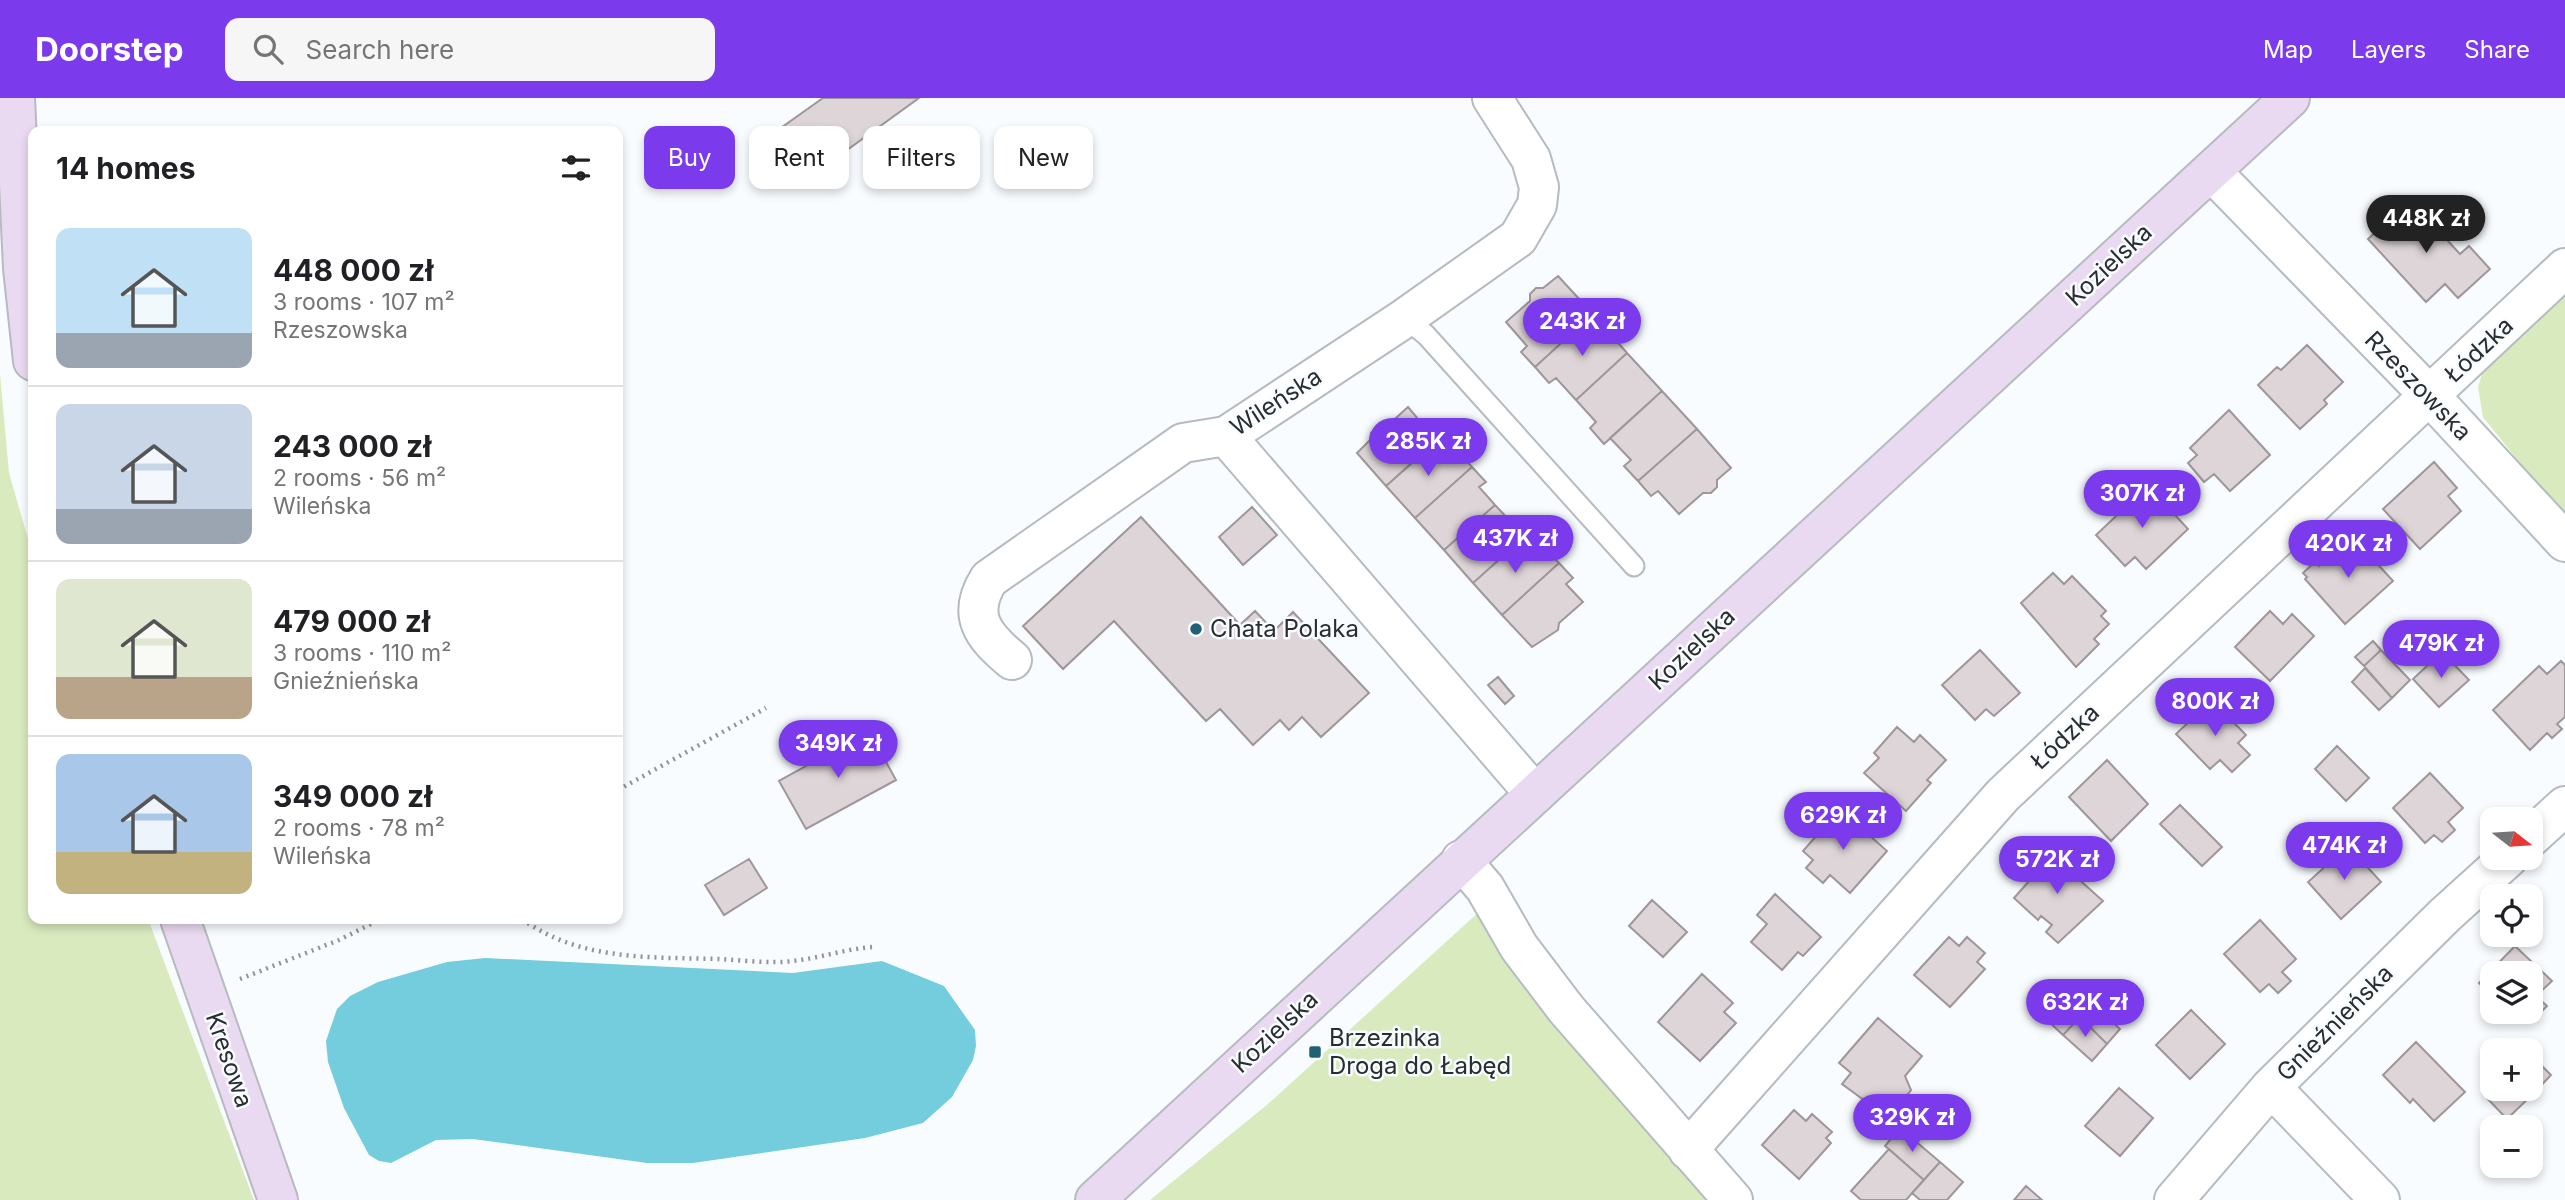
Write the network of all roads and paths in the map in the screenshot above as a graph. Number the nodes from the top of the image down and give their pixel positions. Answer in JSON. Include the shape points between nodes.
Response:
{"nodes":[{"id":1,"x":15,"y":98,"type":"edge"},
{"id":2,"x":1492,"y":98,"type":"edge"},
{"id":3,"x":2290,"y":98,"type":"edge"},
{"id":4,"x":2211,"y":171,"type":"junction"},
{"id":5,"x":2565,"y":268,"type":"edge"},
{"id":6,"x":28,"y":314,"type":"edge"},
{"id":7,"x":1405,"y":318,"type":"junction"},
{"id":8,"x":2430,"y":396,"type":"junction"},
{"id":9,"x":1226,"y":436,"type":"junction"},
{"id":10,"x":2565,"y":542,"type":"edge"},
{"id":11,"x":1634,"y":566,"type":"dead end"},
{"id":12,"x":1012,"y":660,"type":"dead end"},
{"id":13,"x":766,"y":708,"type":"dead end"},
{"id":14,"x":623,"y":787,"type":"edge"},
{"id":15,"x":1535,"y":794,"type":"junction"},
{"id":16,"x":2565,"y":807,"type":"edge"},
{"id":17,"x":2543,"y":826,"type":"edge"},
{"id":18,"x":1461,"y":860,"type":"junction"},
{"id":19,"x":2495,"y":870,"type":"edge"},
{"id":20,"x":182,"y":924,"type":"edge"},
{"id":21,"x":371,"y":924,"type":"edge"},
{"id":22,"x":530,"y":924,"type":"edge"},
{"id":23,"x":872,"y":947,"type":"dead end"},
{"id":24,"x":206,"y":993,"type":"junction"},
{"id":25,"x":2271,"y":1087,"type":"junction"},
{"id":26,"x":1688,"y":1150,"type":"junction"},
{"id":27,"x":278,"y":1200,"type":"edge"},
{"id":28,"x":1095,"y":1200,"type":"edge"},
{"id":29,"x":1733,"y":1200,"type":"edge"},
{"id":30,"x":2174,"y":1200,"type":"edge"},
{"id":31,"x":2380,"y":1200,"type":"edge"}],
"edges":[{"from":1,"to":6,"type":"street"},
{"from":2,"to":7,"type":"street","name":"Wileńska","via":[[1531,159],[1539,187],[1536,205],[1529,222],[1503,252]]},
{"from":3,"to":4,"type":"street","name":"Kozielska"},
{"from":4,"to":8,"type":"street","name":"Rzeszowska"},
{"from":4,"to":15,"type":"street","name":"Kozielska"},
{"from":5,"to":8,"type":"street","name":"Łódzka"},
{"from":7,"to":9,"type":"street","name":"Wileńska"},
{"from":7,"to":11,"type":"lane","via":[[1426,335]]},
{"from":8,"to":10,"type":"street","name":"Rzeszowska"},
{"from":8,"to":26,"type":"street","name":"Łódzka","via":[[2003,795]]},
{"from":9,"to":12,"type":"street","name":"Wileńska","via":[[1183,443],[989,579],[976,606],[979,620]]},
{"from":9,"to":15,"type":"street"},
{"from":13,"to":14,"type":"path"},
{"from":15,"to":18,"type":"street","name":"Kozielska"},
{"from":16,"to":17,"type":"street"},
{"from":18,"to":26,"type":"street","via":[[1566,1009]]},
{"from":18,"to":28,"type":"street","name":"Kozielska"},
{"from":19,"to":25,"type":"street","name":"Gnieźnieńska"},
{"from":20,"to":24,"type":"street","name":"Kresowa"},
{"from":21,"to":24,"type":"path"},
{"from":22,"to":23,"type":"path","via":[[560,943],[634,956],[791,962]]},
{"from":24,"to":27,"type":"street","name":"Kresowa"},
{"from":25,"to":30,"type":"street","name":"Gnieźnieńska"},
{"from":25,"to":31,"type":"street"},
{"from":26,"to":29,"type":"street"}]}
